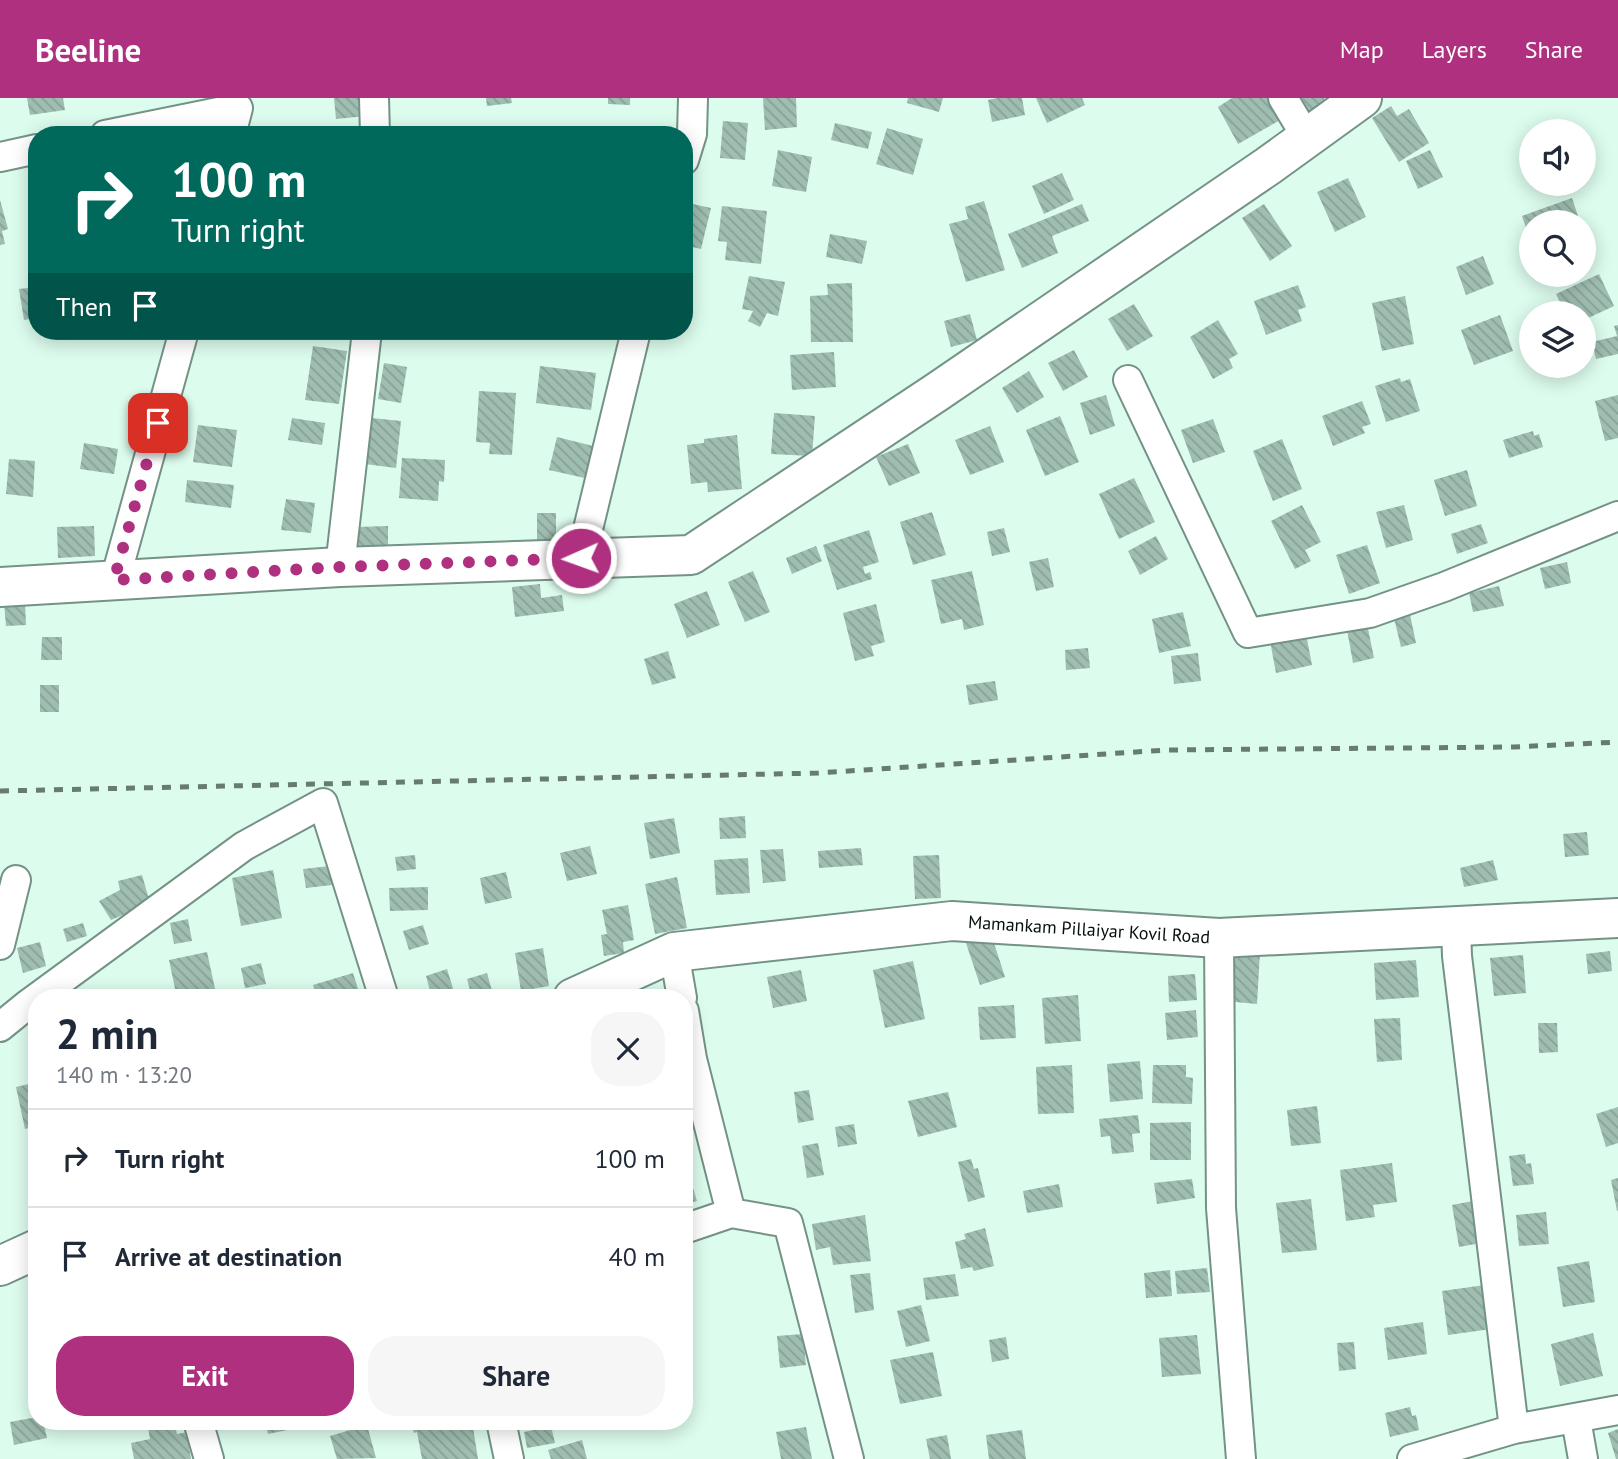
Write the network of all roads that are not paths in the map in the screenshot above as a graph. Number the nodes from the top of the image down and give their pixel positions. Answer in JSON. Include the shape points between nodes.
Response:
{"nodes":[{"id":1,"x":374,"y":98,"type":"edge"},
{"id":2,"x":693,"y":98,"type":"edge"},
{"id":3,"x":1283,"y":98,"type":"edge"},
{"id":4,"x":1362,"y":98,"type":"edge"},
{"id":5,"x":148,"y":126,"type":"edge"},
{"id":6,"x":233,"y":126,"type":"edge"},
{"id":7,"x":375,"y":126,"type":"edge"},
{"id":8,"x":692,"y":126,"type":"edge"},
{"id":9,"x":1307,"y":138,"type":"junction"},
{"id":10,"x":28,"y":151,"type":"edge"},
{"id":11,"x":0,"y":156,"type":"edge"},
{"id":12,"x":181,"y":340,"type":"edge"},
{"id":13,"x":366,"y":340,"type":"edge"},
{"id":14,"x":634,"y":340,"type":"edge"},
{"id":15,"x":1128,"y":380,"type":"dead end"},
{"id":16,"x":1618,"y":516,"type":"edge"},
{"id":17,"x":581,"y":558,"type":"junction"},
{"id":18,"x":340,"y":567,"type":"junction"},
{"id":19,"x":114,"y":580,"type":"junction"},
{"id":20,"x":0,"y":587,"type":"edge"},
{"id":21,"x":16,"y":880,"type":"dead end"},
{"id":22,"x":1618,"y":918,"type":"edge"},
{"id":23,"x":1457,"y":927,"type":"junction"},
{"id":24,"x":1219,"y":938,"type":"junction"},
{"id":25,"x":0,"y":945,"type":"edge"},
{"id":26,"x":674,"y":952,"type":"junction"},
{"id":27,"x":49,"y":989,"type":"edge"},
{"id":28,"x":381,"y":989,"type":"edge"},
{"id":29,"x":593,"y":989,"type":"edge"},
{"id":30,"x":680,"y":989,"type":"edge"},
{"id":31,"x":28,"y":1004,"type":"edge"},
{"id":32,"x":0,"y":1027,"type":"edge"},
{"id":33,"x":693,"y":1063,"type":"edge"},
{"id":34,"x":731,"y":1213,"type":"junction"},
{"id":35,"x":693,"y":1225,"type":"edge"},
{"id":36,"x":28,"y":1253,"type":"edge"},
{"id":37,"x":0,"y":1266,"type":"edge"},
{"id":38,"x":1618,"y":1410,"type":"edge"},
{"id":39,"x":1576,"y":1419,"type":"junction"},
{"id":40,"x":1514,"y":1429,"type":"junction"},
{"id":41,"x":201,"y":1430,"type":"edge"},
{"id":42,"x":503,"y":1430,"type":"edge"},
{"id":43,"x":209,"y":1459,"type":"edge"},
{"id":44,"x":509,"y":1459,"type":"edge"},
{"id":45,"x":849,"y":1459,"type":"edge"},
{"id":46,"x":1241,"y":1459,"type":"edge"},
{"id":47,"x":1412,"y":1459,"type":"edge"},
{"id":48,"x":1583,"y":1459,"type":"edge"}],
"edges":[{"from":1,"to":7,"type":"street"},
{"from":2,"to":8,"type":"street"},
{"from":3,"to":9,"type":"street"},
{"from":4,"to":9,"type":"street"},
{"from":5,"to":6,"type":"street","via":[[238,107]]},
{"from":9,"to":17,"type":"street","via":[[691,555]]},
{"from":10,"to":11,"type":"street"},
{"from":12,"to":19,"type":"street"},
{"from":13,"to":18,"type":"street"},
{"from":14,"to":17,"type":"street"},
{"from":15,"to":16,"type":"street","via":[[1248,632],[1370,613]]},
{"from":17,"to":18,"type":"street"},
{"from":18,"to":19,"type":"street"},
{"from":19,"to":20,"type":"street"},
{"from":21,"to":25,"type":"street"},
{"from":22,"to":23,"type":"street","name":"Mamankam Pillaiyar Kovil Road"},
{"from":23,"to":24,"type":"street","name":"Mamankam Pillaiyar Kovil Road"},
{"from":23,"to":40,"type":"street"},
{"from":24,"to":26,"type":"street","name":"Mamankam Pillaiyar Kovil Road","via":[[952,921]]},
{"from":24,"to":46,"type":"street","via":[[1221,1208]]},
{"from":26,"to":29,"type":"street","name":"Mamankam Pillaiyar Kovil Road"},
{"from":26,"to":30,"type":"street"},
{"from":27,"to":28,"type":"street","via":[[244,846],[323,803]]},
{"from":31,"to":32,"type":"street"},
{"from":33,"to":34,"type":"street"},
{"from":34,"to":35,"type":"street"},
{"from":34,"to":45,"type":"street","via":[[788,1223]]},
{"from":36,"to":37,"type":"street"},
{"from":38,"to":39,"type":"street"},
{"from":39,"to":40,"type":"street"},
{"from":39,"to":48,"type":"street"},
{"from":40,"to":47,"type":"street"},
{"from":41,"to":43,"type":"street"},
{"from":42,"to":44,"type":"street"}]}
